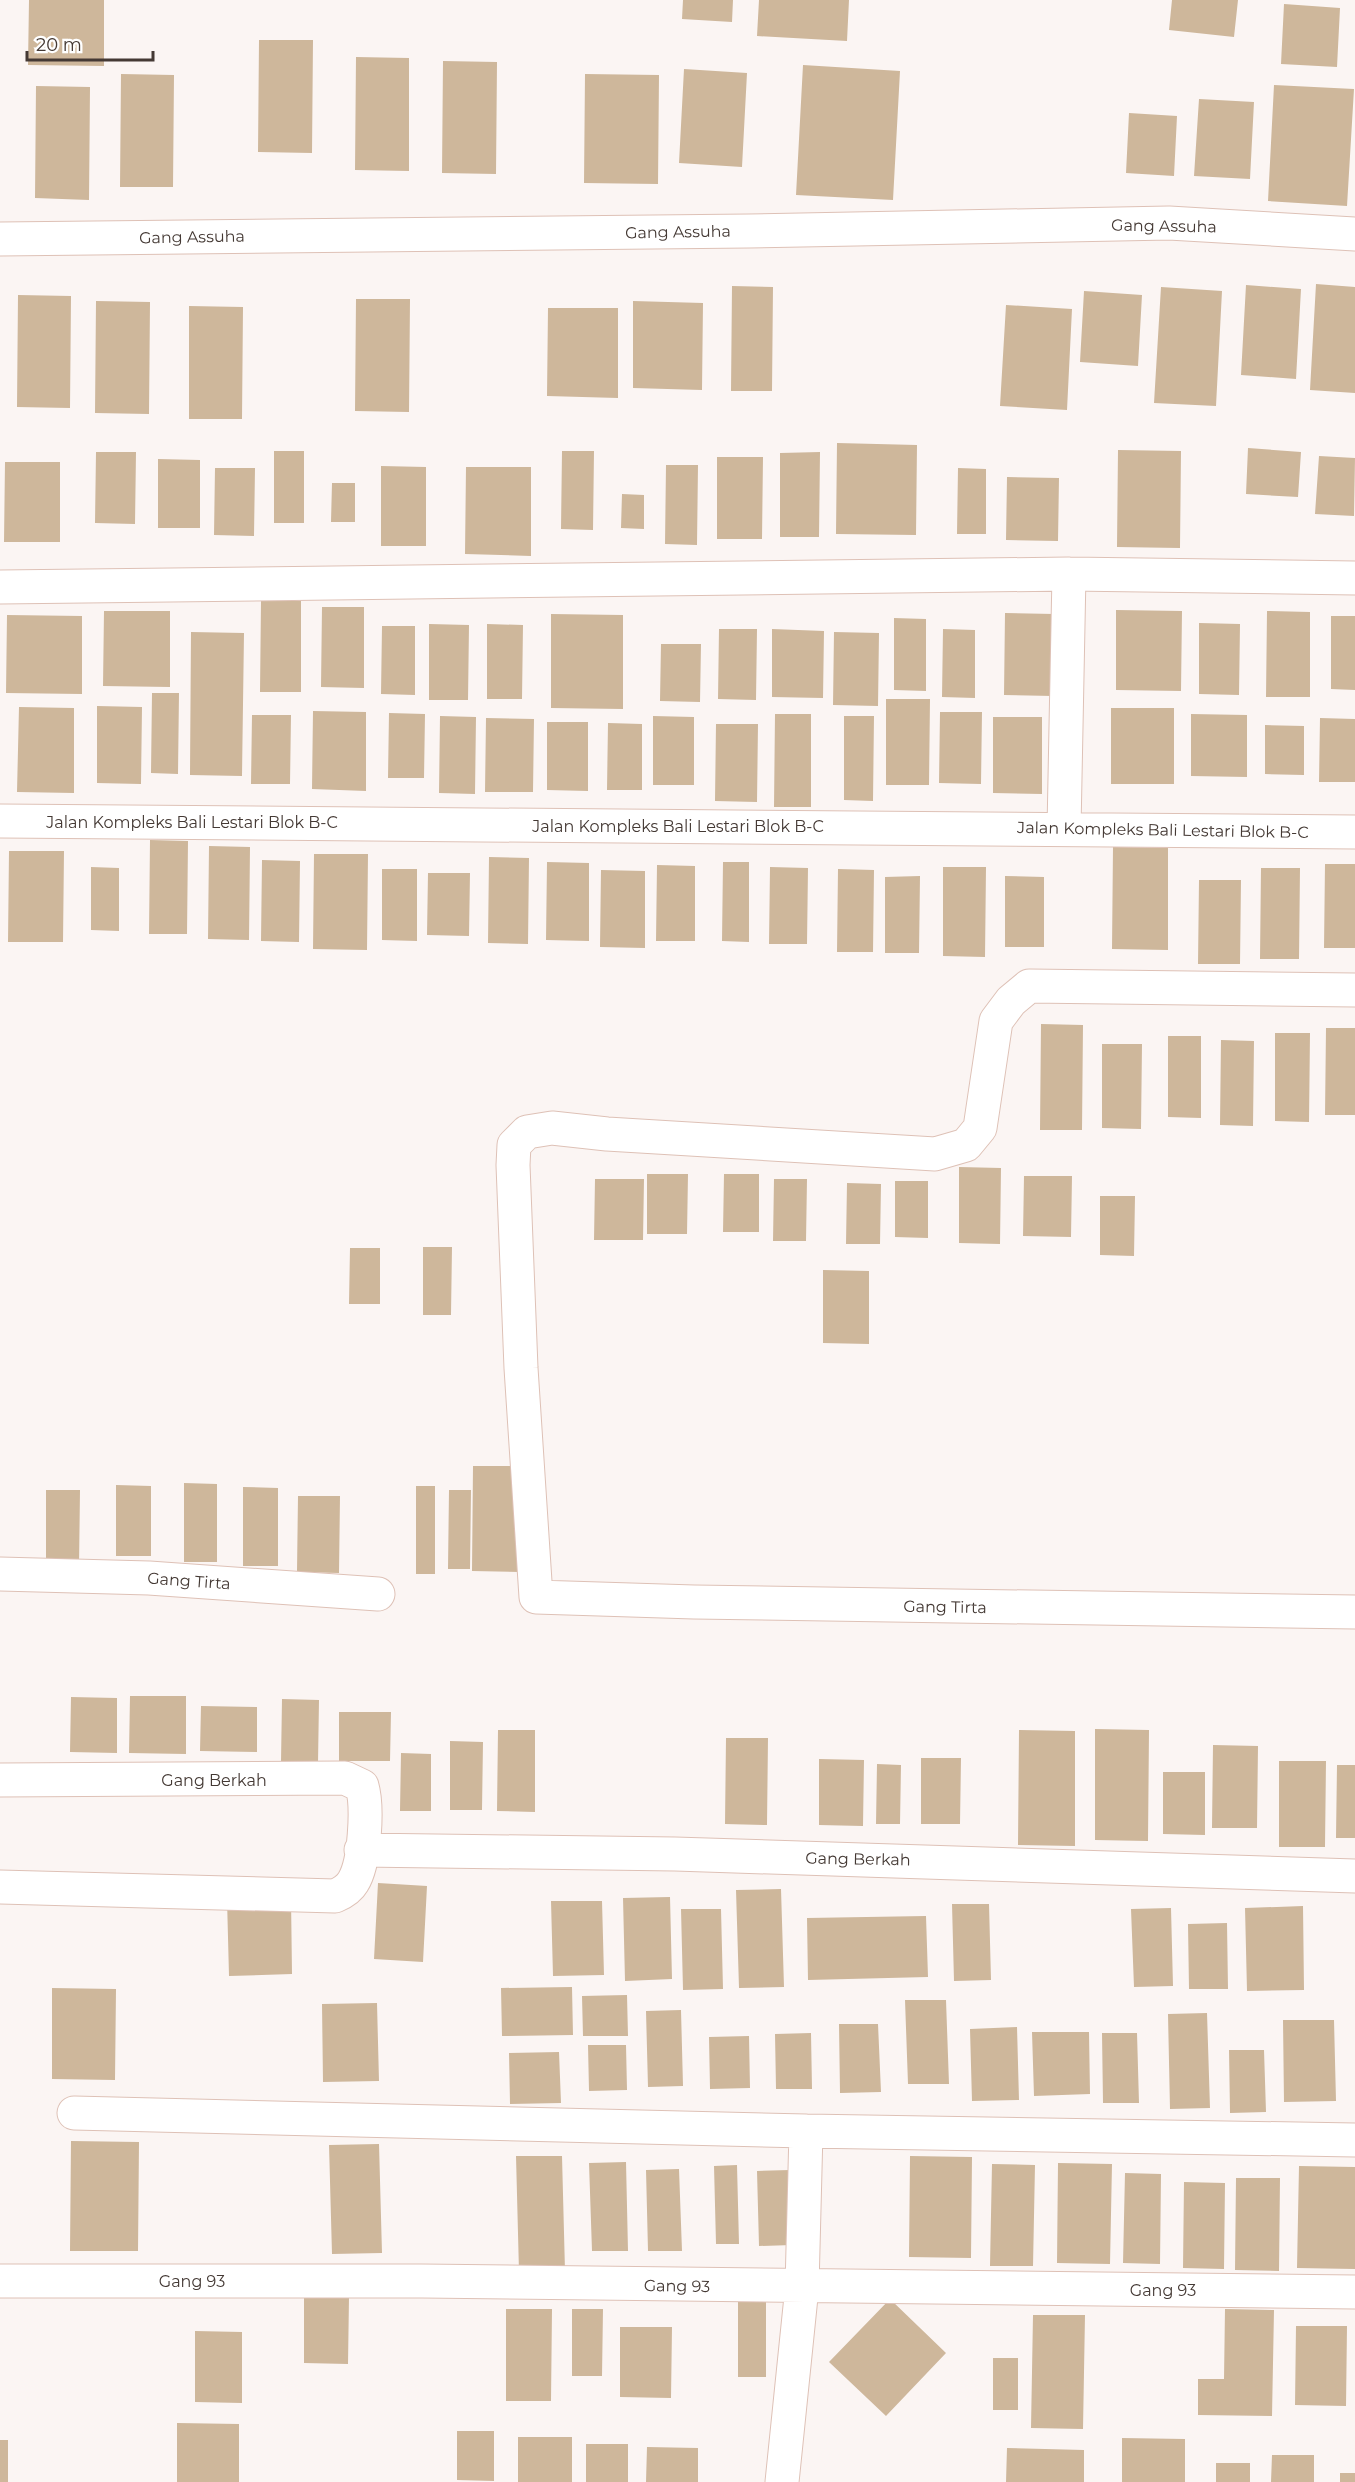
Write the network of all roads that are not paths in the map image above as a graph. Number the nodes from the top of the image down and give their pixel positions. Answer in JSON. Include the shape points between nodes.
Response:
{"nodes":[{"id":1,"x":1355,"y":234,"type":"edge"},
{"id":2,"x":0,"y":239,"type":"edge"},
{"id":3,"x":1069,"y":574,"type":"junction"},
{"id":4,"x":1355,"y":579,"type":"edge"},
{"id":5,"x":0,"y":587,"type":"edge"},
{"id":6,"x":0,"y":820,"type":"edge"},
{"id":7,"x":1064,"y":829,"type":"junction"},
{"id":8,"x":1355,"y":832,"type":"edge"},
{"id":9,"x":1355,"y":990,"type":"edge"},
{"id":10,"x":0,"y":1574,"type":"edge"},
{"id":11,"x":378,"y":1594,"type":"dead end"},
{"id":12,"x":1355,"y":1612,"type":"edge"},
{"id":13,"x":0,"y":1780,"type":"edge"},
{"id":14,"x":361,"y":1850,"type":"junction"},
{"id":15,"x":1355,"y":1875,"type":"edge"},
{"id":16,"x":1,"y":1887,"type":"edge"},
{"id":17,"x":74,"y":2113,"type":"dead end"},
{"id":18,"x":806,"y":2131,"type":"junction"},
{"id":19,"x":1355,"y":2140,"type":"edge"},
{"id":20,"x":0,"y":2281,"type":"edge"},
{"id":21,"x":802,"y":2287,"type":"junction"},
{"id":22,"x":1355,"y":2292,"type":"edge"},
{"id":23,"x":782,"y":2482,"type":"edge"}],
"edges":[{"from":1,"to":2,"type":"street","name":"Gang Assuha","via":[[1169,223]]},
{"from":3,"to":4,"type":"street"},
{"from":3,"to":5,"type":"street"},
{"from":3,"to":7,"type":"street"},
{"from":6,"to":7,"type":"street","name":"Jalan Kompleks Bali Lestari Blok B-C"},
{"from":7,"to":8,"type":"street","name":"Jalan Kompleks Bali Lestari Blok B-C"},
{"from":9,"to":12,"type":"street","name":"Gang Tirta","via":[[1029,986],[996,1021],[980,1128],[966,1145],[935,1154],[552,1128],[527,1132],[514,1145],[513,1165],[520,1368],[536,1597]]},
{"from":10,"to":11,"type":"street","name":"Gang Tirta","via":[[149,1578]]},
{"from":13,"to":14,"type":"street","name":"Gang Berkah","via":[[345,1778],[362,1786],[366,1801]]},
{"from":14,"to":15,"type":"street","name":"Gang Berkah","via":[[675,1854]]},
{"from":14,"to":16,"type":"street","name":"Gang Berkah","via":[[353,1883],[335,1896]]},
{"from":17,"to":18,"type":"street"},
{"from":18,"to":19,"type":"street"},
{"from":18,"to":21,"type":"street"},
{"from":20,"to":21,"type":"street","name":"Gang 93","via":[[422,2281]]},
{"from":21,"to":22,"type":"street","name":"Gang 93"},
{"from":21,"to":23,"type":"street"}]}
